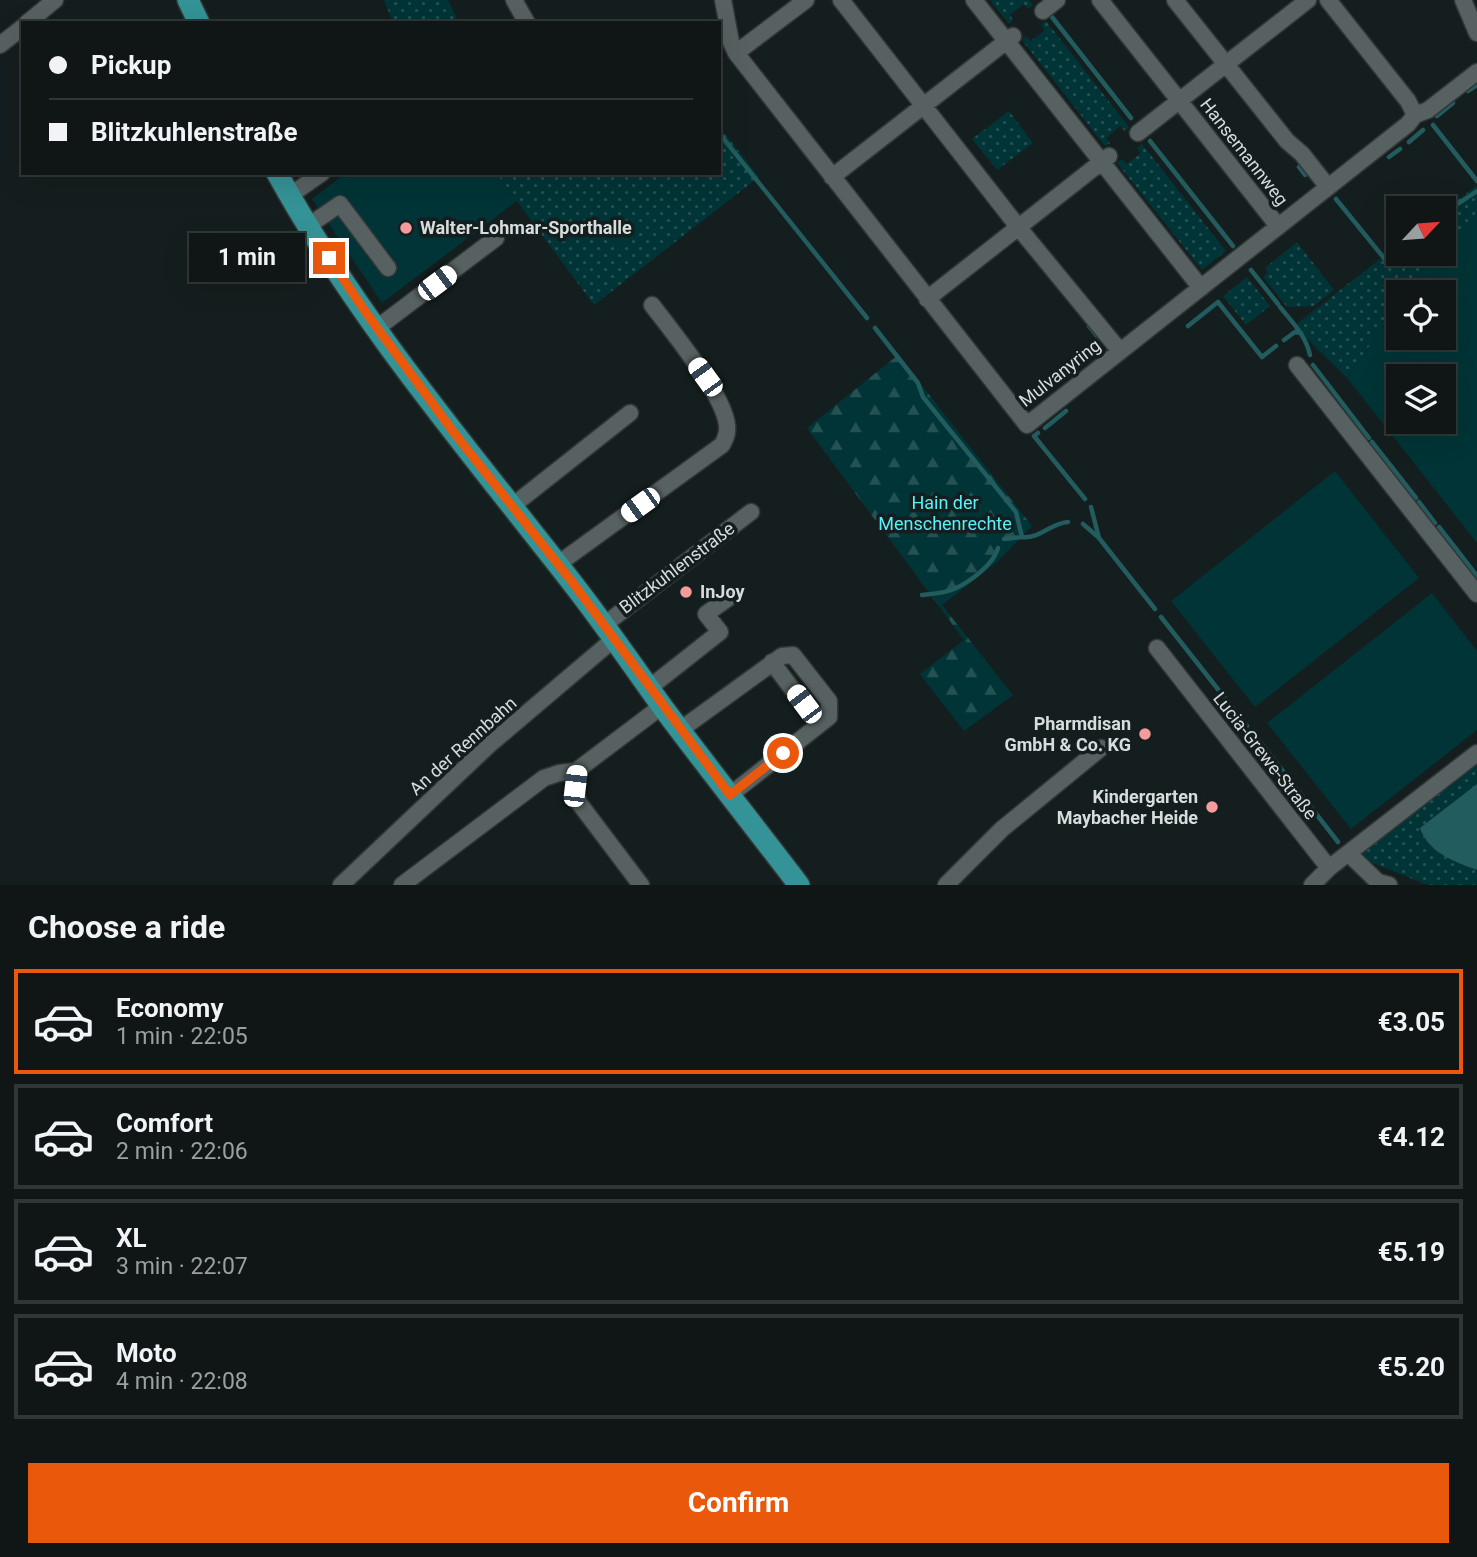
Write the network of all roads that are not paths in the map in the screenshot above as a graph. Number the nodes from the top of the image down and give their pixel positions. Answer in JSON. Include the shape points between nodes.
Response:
{"nodes":[{"id":1,"x":55,"y":0,"type":"edge"},
{"id":2,"x":188,"y":0,"type":"edge"},
{"id":3,"x":514,"y":0,"type":"edge"},
{"id":4,"x":723,"y":0,"type":"edge"},
{"id":5,"x":806,"y":0,"type":"edge"},
{"id":6,"x":841,"y":0,"type":"edge"},
{"id":7,"x":974,"y":0,"type":"edge"},
{"id":8,"x":1057,"y":0,"type":"edge"},
{"id":9,"x":1100,"y":0,"type":"edge"},
{"id":10,"x":1175,"y":0,"type":"edge"},
{"id":11,"x":1308,"y":0,"type":"edge"},
{"id":12,"x":1328,"y":0,"type":"edge"},
{"id":13,"x":1463,"y":0,"type":"edge"},
{"id":14,"x":1043,"y":11,"type":"dead end"},
{"id":15,"x":29,"y":21,"type":"edge"},
{"id":16,"x":198,"y":21,"type":"edge"},
{"id":17,"x":526,"y":21,"type":"edge"},
{"id":18,"x":21,"y":29,"type":"edge"},
{"id":19,"x":1477,"y":33,"type":"edge"},
{"id":20,"x":1010,"y":38,"type":"junction"},
{"id":21,"x":0,"y":46,"type":"edge"},
{"id":22,"x":736,"y":53,"type":"junction"},
{"id":23,"x":1226,"y":65,"type":"junction"},
{"id":24,"x":1477,"y":72,"type":"edge"},
{"id":25,"x":1180,"y":101,"type":"junction"},
{"id":26,"x":923,"y":105,"type":"junction"},
{"id":27,"x":1415,"y":116,"type":"junction"},
{"id":28,"x":1138,"y":133,"type":"dead end"},
{"id":29,"x":1105,"y":159,"type":"junction"},
{"id":30,"x":277,"y":175,"type":"edge"},
{"id":31,"x":319,"y":175,"type":"edge"},
{"id":32,"x":832,"y":177,"type":"junction"},
{"id":33,"x":1328,"y":187,"type":"junction"},
{"id":34,"x":289,"y":196,"type":"junction"},
{"id":35,"x":308,"y":226,"type":"junction"},
{"id":36,"x":1279,"y":226,"type":"junction"},
{"id":37,"x":1019,"y":228,"type":"junction"},
{"id":38,"x":496,"y":238,"type":"dead end"},
{"id":39,"x":388,"y":268,"type":"dead end"},
{"id":40,"x":1201,"y":288,"type":"junction"},
{"id":41,"x":927,"y":299,"type":"junction"},
{"id":42,"x":652,"y":305,"type":"dead end"},
{"id":43,"x":377,"y":328,"type":"junction"},
{"id":44,"x":1120,"y":351,"type":"junction"},
{"id":45,"x":1297,"y":365,"type":"dead end"},
{"id":46,"x":630,"y":413,"type":"dead end"},
{"id":47,"x":511,"y":507,"type":"junction"},
{"id":48,"x":751,"y":512,"type":"dead end"},
{"id":49,"x":558,"y":564,"type":"junction"},
{"id":50,"x":1477,"y":594,"type":"edge"},
{"id":51,"x":731,"y":596,"type":"dead end"},
{"id":52,"x":609,"y":632,"type":"junction"},
{"id":53,"x":1157,"y":648,"type":"dead end"},
{"id":54,"x":649,"y":688,"type":"junction"},
{"id":55,"x":662,"y":706,"type":"junction"},
{"id":56,"x":680,"y":730,"type":"junction"},
{"id":57,"x":1101,"y":748,"type":"dead end"},
{"id":58,"x":1477,"y":753,"type":"edge"},
{"id":59,"x":576,"y":771,"type":"junction"},
{"id":60,"x":730,"y":795,"type":"junction"},
{"id":61,"x":1348,"y":853,"type":"junction"},
{"id":62,"x":1329,"y":868,"type":"junction"},
{"id":63,"x":341,"y":885,"type":"edge"},
{"id":64,"x":402,"y":885,"type":"edge"},
{"id":65,"x":641,"y":885,"type":"edge"},
{"id":66,"x":799,"y":885,"type":"edge"},
{"id":67,"x":946,"y":885,"type":"edge"},
{"id":68,"x":1312,"y":885,"type":"edge"},
{"id":69,"x":1389,"y":885,"type":"edge"}],
"edges":[{"from":1,"to":15,"type":"street"},
{"from":2,"to":16,"type":"main road"},
{"from":3,"to":17,"type":"street"},
{"from":4,"to":22,"type":"street","name":"Mulvanyring"},
{"from":5,"to":22,"type":"street"},
{"from":6,"to":26,"type":"street"},
{"from":7,"to":20,"type":"street"},
{"from":8,"to":14,"type":"street"},
{"from":9,"to":25,"type":"street","name":"Hansemannweg"},
{"from":10,"to":23,"type":"street"},
{"from":11,"to":23,"type":"street","name":"Hansemannweg"},
{"from":12,"to":27,"type":"street"},
{"from":13,"to":19,"type":"street"},
{"from":18,"to":21,"type":"street"},
{"from":20,"to":26,"type":"street"},
{"from":20,"to":29,"type":"street"},
{"from":22,"to":32,"type":"street","name":"Mulvanyring"},
{"from":23,"to":25,"type":"street","name":"Hansemannweg"},
{"from":23,"to":33,"type":"street"},
{"from":24,"to":27,"type":"street","name":"Mulvanyring"},
{"from":25,"to":28,"type":"street","name":"Hansemannweg"},
{"from":25,"to":36,"type":"street","name":"Hansemannweg"},
{"from":26,"to":32,"type":"street"},
{"from":26,"to":37,"type":"street"},
{"from":27,"to":33,"type":"street","name":"Mulvanyring"},
{"from":29,"to":37,"type":"street"},
{"from":29,"to":40,"type":"street"},
{"from":30,"to":34,"type":"main road","name":"Blitzkuhlenstraße"},
{"from":31,"to":34,"type":"street"},
{"from":32,"to":41,"type":"street","name":"Mulvanyring"},
{"from":33,"to":36,"type":"street","name":"Mulvanyring"},
{"from":34,"to":35,"type":"main road","name":"Blitzkuhlenstraße"},
{"from":35,"to":39,"type":"street","via":[[340,204]]},
{"from":35,"to":43,"type":"main road","name":"Blitzkuhlenstraße"},
{"from":36,"to":40,"type":"street","name":"Mulvanyring"},
{"from":37,"to":41,"type":"street"},
{"from":37,"to":44,"type":"street"},
{"from":38,"to":43,"type":"street"},
{"from":40,"to":44,"type":"street","name":"Mulvanyring"},
{"from":41,"to":44,"type":"street","name":"Mulvanyring","via":[[1027,425]]},
{"from":42,"to":49,"type":"street","via":[[705,377],[726,415],[727,436],[722,445]]},
{"from":43,"to":47,"type":"main road","name":"Blitzkuhlenstraße"},
{"from":45,"to":50,"type":"street"},
{"from":46,"to":47,"type":"street"},
{"from":47,"to":49,"type":"main road","name":"Blitzkuhlenstraße"},
{"from":48,"to":52,"type":"street","name":"Blitzkuhlenstraße"},
{"from":49,"to":52,"type":"main road","name":"Blitzkuhlenstraße"},
{"from":51,"to":54,"type":"street","via":[[706,614],[720,632]]},
{"from":52,"to":54,"type":"main road","name":"Blitzkuhlenstraße"},
{"from":52,"to":63,"type":"street","name":"An der Rennbahn"},
{"from":53,"to":62,"type":"street","name":"Lucia-Grewe-Straße"},
{"from":54,"to":55,"type":"main road","name":"Blitzkuhlenstraße"},
{"from":55,"to":56,"type":"main road","name":"Blitzkuhlenstraße"},
{"from":55,"to":59,"type":"street"},
{"from":56,"to":60,"type":"main road","name":"Blitzkuhlenstraße"},
{"from":56,"to":60,"type":"street","via":[[777,659],[824,721]]},
{"from":57,"to":67,"type":"street","via":[[1002,829]]},
{"from":58,"to":61,"type":"street"},
{"from":59,"to":64,"type":"street","via":[[544,778]]},
{"from":59,"to":65,"type":"street","via":[[579,803]]},
{"from":60,"to":66,"type":"main road","name":"Blitzkuhlenstraße"},
{"from":61,"to":62,"type":"street"},
{"from":61,"to":69,"type":"street","via":[[1378,882]]},
{"from":62,"to":68,"type":"street"}]}
